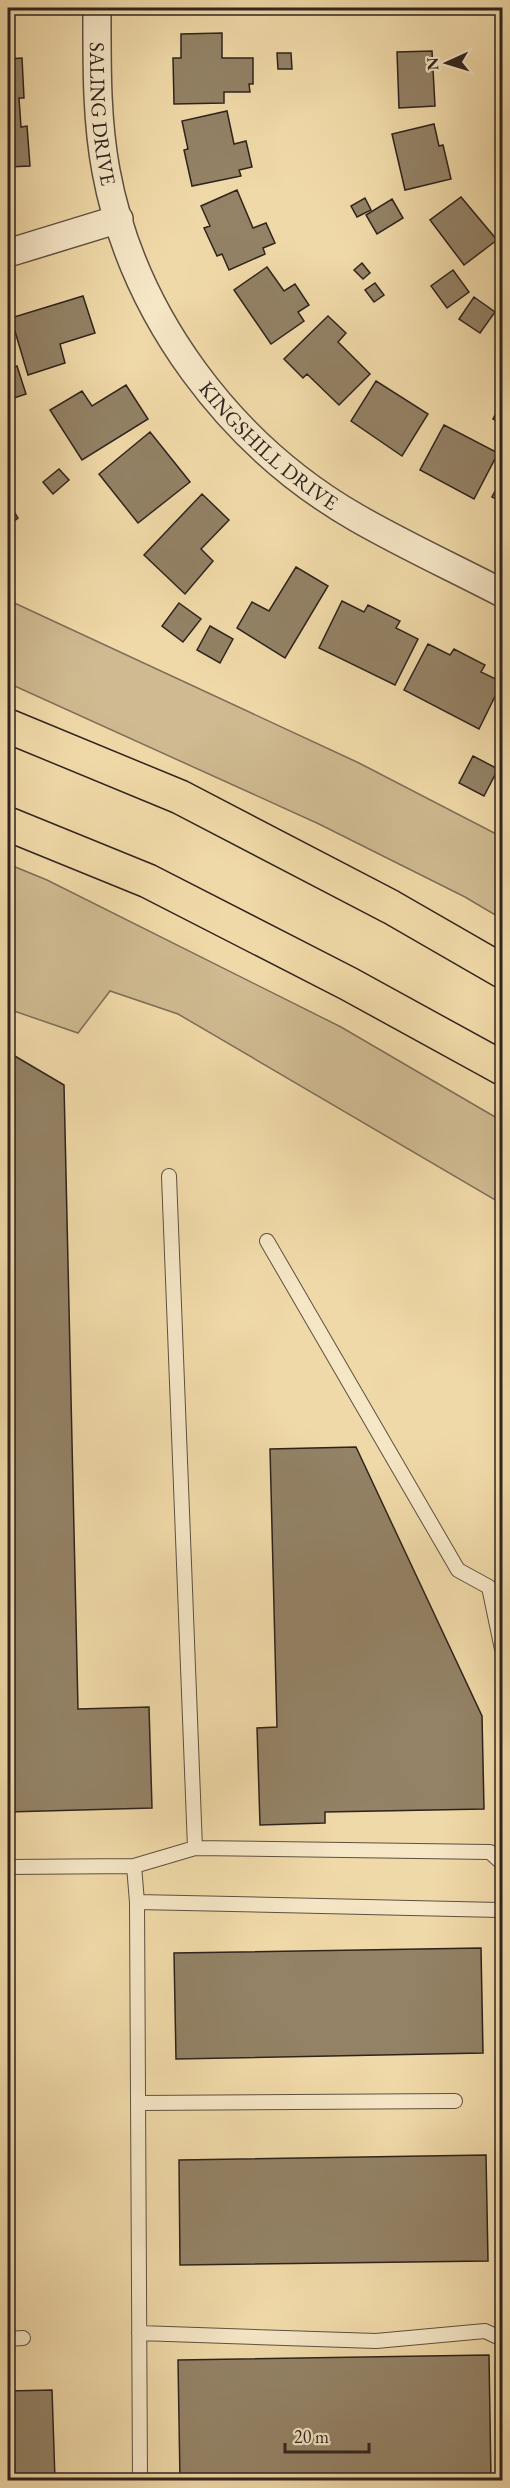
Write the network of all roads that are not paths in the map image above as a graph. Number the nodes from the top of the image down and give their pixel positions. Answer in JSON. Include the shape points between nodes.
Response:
{"nodes":[{"id":1,"x":97,"y":8,"type":"edge"},
{"id":2,"x":119,"y":219,"type":"junction"},
{"id":3,"x":8,"y":253,"type":"edge"},
{"id":4,"x":502,"y":593,"type":"edge"},
{"id":5,"x":8,"y":726,"type":"edge"},
{"id":6,"x":8,"y":824,"type":"edge"},
{"id":7,"x":502,"y":971,"type":"edge"},
{"id":8,"x":502,"y":1068,"type":"edge"},
{"id":9,"x":169,"y":1176,"type":"dead end"},
{"id":10,"x":267,"y":1242,"type":"dead end"},
{"id":11,"x":502,"y":1649,"type":"edge"},
{"id":12,"x":195,"y":1848,"type":"junction"},
{"id":13,"x":502,"y":1863,"type":"edge"},
{"id":14,"x":134,"y":1866,"type":"junction"},
{"id":15,"x":8,"y":1867,"type":"edge"},
{"id":16,"x":137,"y":1902,"type":"junction"},
{"id":17,"x":502,"y":1907,"type":"edge"},
{"id":18,"x":455,"y":2100,"type":"dead end"},
{"id":19,"x":138,"y":2103,"type":"junction"},
{"id":20,"x":139,"y":2333,"type":"junction"},
{"id":21,"x":23,"y":2338,"type":"dead end"},
{"id":22,"x":8,"y":2339,"type":"edge"},
{"id":23,"x":502,"y":2339,"type":"edge"},
{"id":24,"x":140,"y":2481,"type":"edge"}],
"edges":[{"from":1,"to":2,"type":"street","name":"SALING DRIVE","via":[[99,118],[106,171]]},
{"from":2,"to":3,"type":"street"},
{"from":2,"to":4,"type":"street","name":"KINGSHILL DRIVE","via":[[133,264],[160,321],[225,412],[309,485],[356,517]]},
{"from":5,"to":7,"type":"highway","via":[[180,797],[391,907]]},
{"from":6,"to":8,"type":"highway","via":[[148,881],[350,984]]},
{"from":9,"to":12,"type":"lane"},
{"from":10,"to":11,"type":"lane","via":[[458,1570],[489,1587]]},
{"from":12,"to":13,"type":"lane","via":[[490,1852]]},
{"from":12,"to":14,"type":"lane"},
{"from":14,"to":15,"type":"lane"},
{"from":14,"to":16,"type":"lane"},
{"from":16,"to":17,"type":"lane","via":[[500,1910]]},
{"from":16,"to":19,"type":"lane"},
{"from":18,"to":19,"type":"lane"},
{"from":19,"to":20,"type":"lane"},
{"from":20,"to":23,"type":"lane","via":[[376,2341],[485,2331]]},
{"from":20,"to":24,"type":"lane"},
{"from":21,"to":22,"type":"lane"}]}
